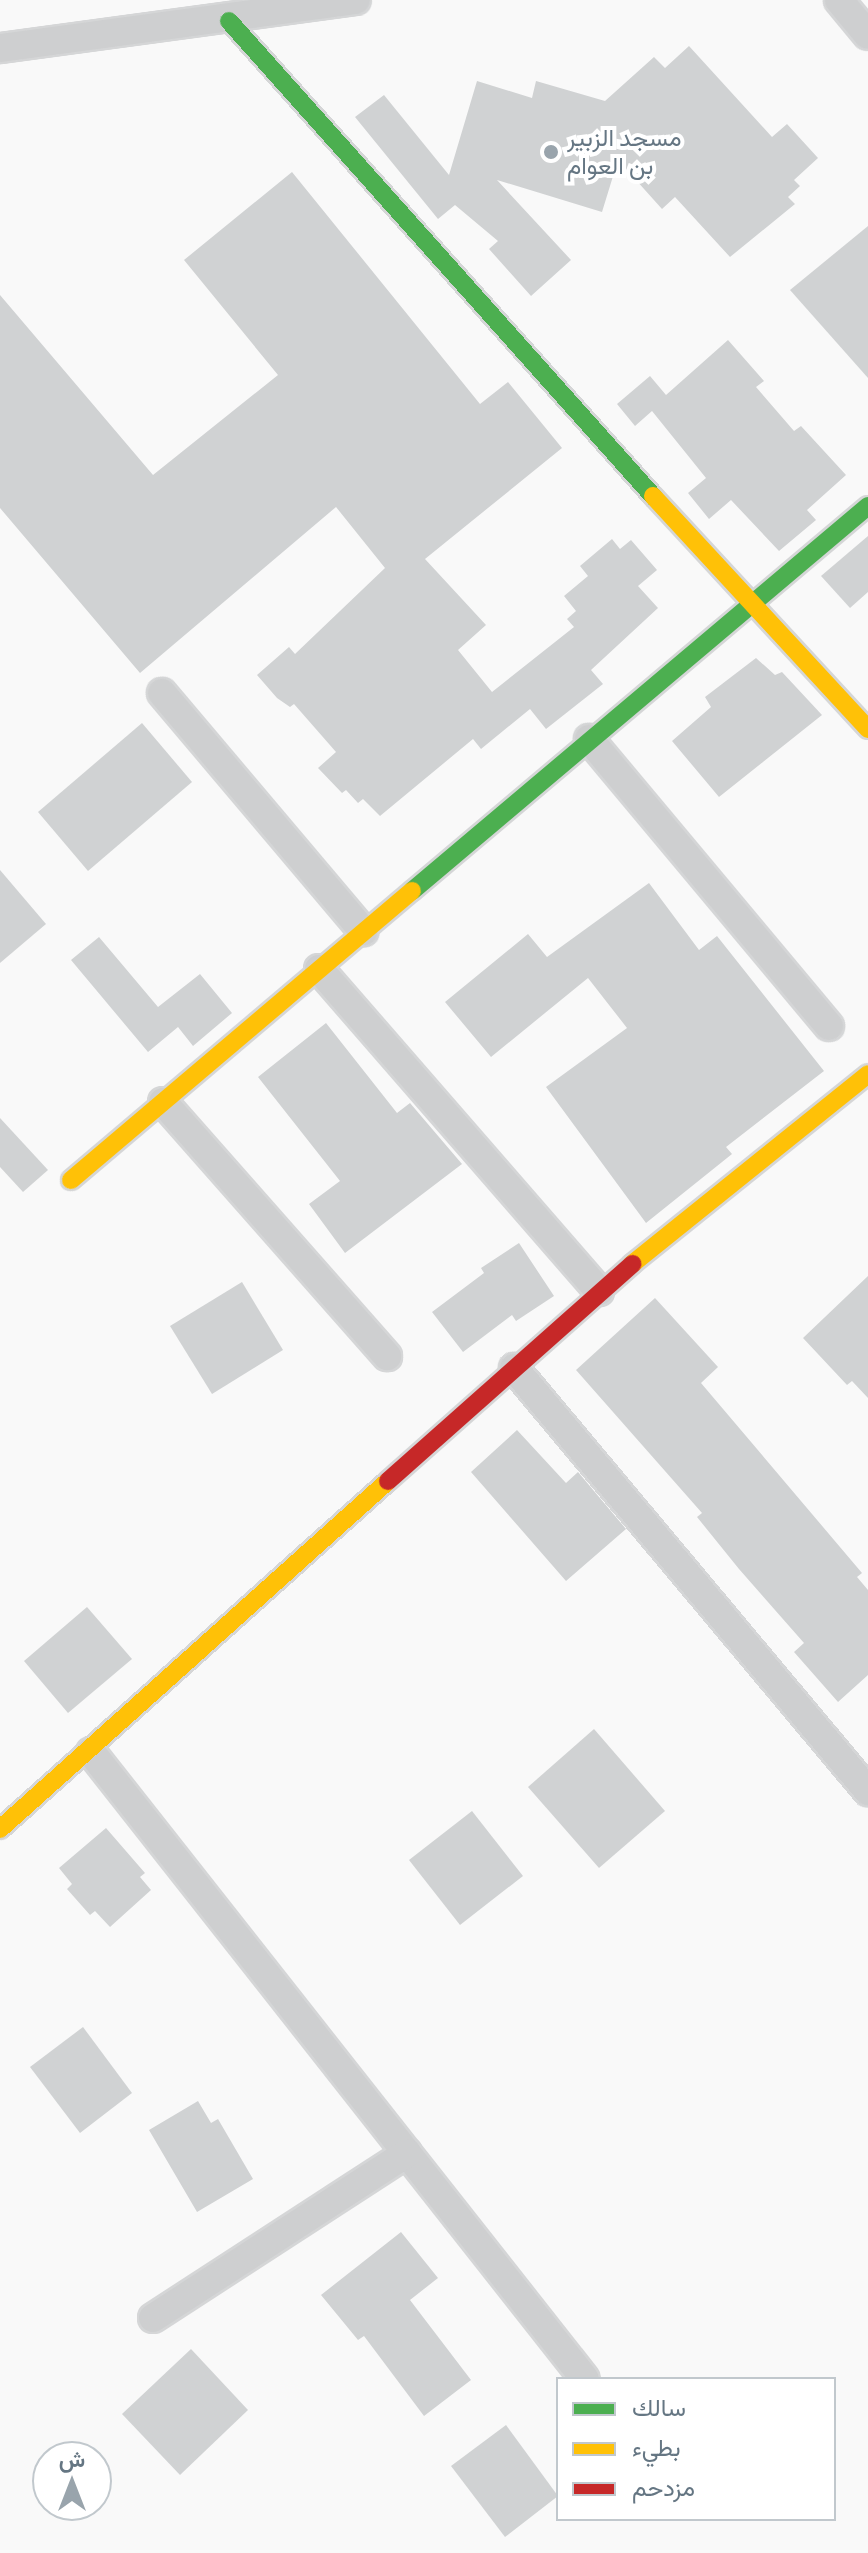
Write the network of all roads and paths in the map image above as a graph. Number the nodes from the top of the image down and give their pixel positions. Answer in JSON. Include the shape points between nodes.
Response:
{"nodes":[{"id":1,"x":356,"y":0,"type":"edge"},
{"id":2,"x":839,"y":0,"type":"edge"},
{"id":3,"x":229,"y":21,"type":"junction"},
{"id":4,"x":868,"y":35,"type":"edge"},
{"id":5,"x":0,"y":48,"type":"edge"},
{"id":6,"x":868,"y":506,"type":"edge"},
{"id":7,"x":750,"y":602,"type":"junction"},
{"id":8,"x":162,"y":693,"type":"dead end"},
{"id":9,"x":867,"y":726,"type":"edge"},
{"id":10,"x":589,"y":739,"type":"junction"},
{"id":11,"x":363,"y":931,"type":"junction"},
{"id":12,"x":319,"y":969,"type":"junction"},
{"id":13,"x":829,"y":1026,"type":"dead end"},
{"id":14,"x":868,"y":1074,"type":"edge"},
{"id":15,"x":163,"y":1102,"type":"junction"},
{"id":16,"x":71,"y":1180,"type":"dead end"},
{"id":17,"x":599,"y":1291,"type":"junction"},
{"id":18,"x":387,"y":1356,"type":"dead end"},
{"id":19,"x":514,"y":1368,"type":"junction"},
{"id":20,"x":91,"y":1752,"type":"junction"},
{"id":21,"x":868,"y":1791,"type":"edge"},
{"id":22,"x":0,"y":1829,"type":"edge"},
{"id":23,"x":407,"y":2153,"type":"junction"},
{"id":24,"x":153,"y":2318,"type":"dead end"},
{"id":25,"x":583,"y":2377,"type":"edge"}],
"edges":[{"from":1,"to":3,"type":"street"},
{"from":2,"to":4,"type":"street"},
{"from":3,"to":5,"type":"street"},
{"from":3,"to":7,"type":"street"},
{"from":6,"to":7,"type":"street"},
{"from":7,"to":9,"type":"street"},
{"from":7,"to":10,"type":"street"},
{"from":8,"to":11,"type":"street"},
{"from":10,"to":11,"type":"street"},
{"from":10,"to":13,"type":"street"},
{"from":11,"to":12,"type":"street"},
{"from":12,"to":15,"type":"street"},
{"from":12,"to":17,"type":"street"},
{"from":14,"to":17,"type":"street"},
{"from":15,"to":16,"type":"street"},
{"from":15,"to":18,"type":"street"},
{"from":17,"to":19,"type":"street"},
{"from":19,"to":20,"type":"street"},
{"from":19,"to":21,"type":"street"},
{"from":20,"to":22,"type":"street"},
{"from":20,"to":23,"type":"street"},
{"from":23,"to":24,"type":"street"},
{"from":23,"to":25,"type":"street"}]}
